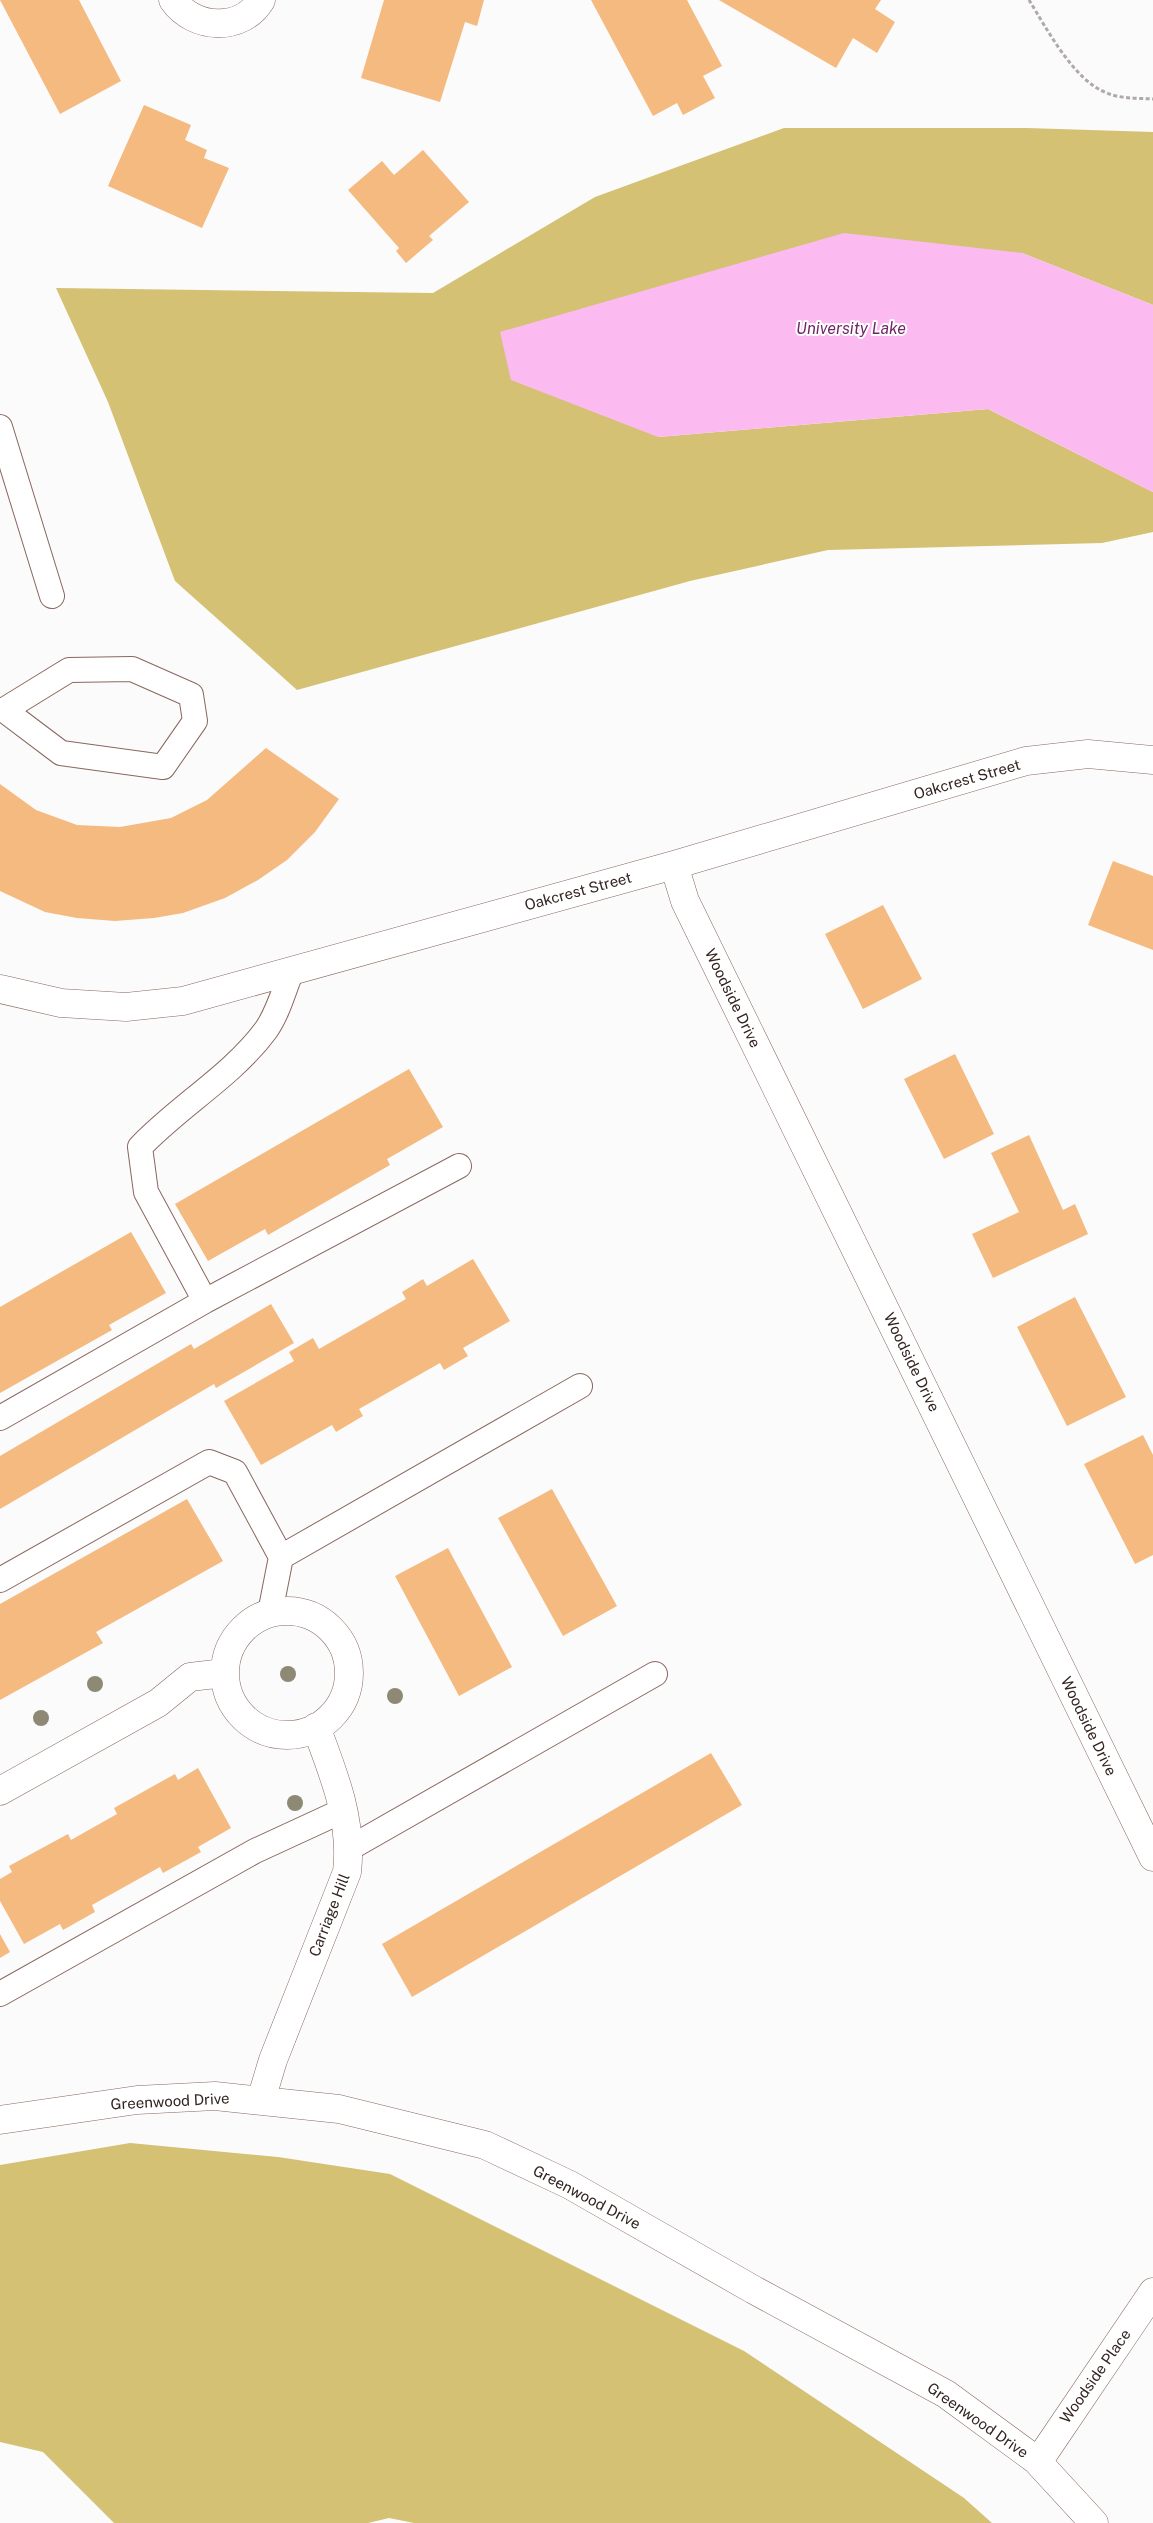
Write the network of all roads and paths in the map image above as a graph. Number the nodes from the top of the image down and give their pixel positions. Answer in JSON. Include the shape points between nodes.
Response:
{"nodes":[{"id":1,"x":173,"y":0,"type":"edge"},
{"id":2,"x":261,"y":0,"type":"edge"},
{"id":3,"x":1029,"y":0,"type":"edge"},
{"id":4,"x":1153,"y":99,"type":"edge"},
{"id":5,"x":0,"y":427,"type":"edge"},
{"id":6,"x":52,"y":596,"type":"dead end"},
{"id":7,"x":2,"y":710,"type":"edge"},
{"id":8,"x":1153,"y":760,"type":"edge"},
{"id":9,"x":674,"y":865,"type":"junction"},
{"id":10,"x":292,"y":970,"type":"junction"},
{"id":11,"x":0,"y":988,"type":"edge"},
{"id":12,"x":459,"y":1166,"type":"dead end"},
{"id":13,"x":205,"y":1301,"type":"junction"},
{"id":14,"x":580,"y":1386,"type":"dead end"},
{"id":15,"x":0,"y":1418,"type":"edge"},
{"id":16,"x":282,"y":1558,"type":"junction"},
{"id":17,"x":0,"y":1580,"type":"edge"},
{"id":18,"x":270,"y":1613,"type":"junction"},
{"id":19,"x":224,"y":1673,"type":"junction"},
{"id":20,"x":655,"y":1674,"type":"dead end"},
{"id":21,"x":316,"y":1727,"type":"junction"},
{"id":22,"x":0,"y":1791,"type":"edge"},
{"id":23,"x":344,"y":1810,"type":"junction"},
{"id":24,"x":350,"y":1848,"type":"junction"},
{"id":25,"x":1153,"y":1857,"type":"edge"},
{"id":26,"x":0,"y":1994,"type":"edge"},
{"id":27,"x":261,"y":2100,"type":"junction"},
{"id":28,"x":0,"y":2120,"type":"edge"},
{"id":29,"x":1153,"y":2292,"type":"edge"},
{"id":30,"x":1036,"y":2460,"type":"junction"},
{"id":31,"x":1094,"y":2523,"type":"edge"}],
"edges":[{"from":1,"to":2,"type":"street","via":[[197,21],[227,24],[254,11]]},
{"from":3,"to":4,"type":"path","via":[[1076,70],[1093,85],[1108,94]]},
{"from":5,"to":6,"type":"lane"},
{"from":7,"to":7,"type":"lane","via":[[61,753],[163,767],[195,721],[191,695],[132,669],[69,670]]},
{"from":8,"to":9,"type":"street","name":"Oakcrest Street","via":[[1088,754],[1026,761]]},
{"from":9,"to":10,"type":"street","name":"Oakcrest Street"},
{"from":9,"to":25,"type":"street","name":"Woodside Drive","via":[[685,901]]},
{"from":10,"to":11,"type":"street","name":"Oakcrest Street","via":[[183,1001],[126,1007],[61,1003]]},
{"from":10,"to":13,"type":"lane","via":[[266,1029],[232,1068],[162,1124],[140,1146],[146,1192]]},
{"from":12,"to":13,"type":"lane"},
{"from":13,"to":15,"type":"lane"},
{"from":14,"to":16,"type":"lane"},
{"from":16,"to":17,"type":"lane","via":[[235,1472],[209,1462]]},
{"from":16,"to":18,"type":"lane"},
{"from":18,"to":19,"type":"street","via":[[256,1618],[240,1632],[228,1652]]},
{"from":18,"to":21,"type":"street","via":[[291,1610],[309,1614],[328,1625],[343,1644],[349,1665],[349,1684],[341,1704],[327,1721]]},
{"from":19,"to":21,"type":"street","via":[[229,1697],[252,1725],[271,1734],[293,1735]]},
{"from":19,"to":22,"type":"street","via":[[190,1677],[158,1703]]},
{"from":20,"to":24,"type":"lane"},
{"from":21,"to":23,"type":"street","name":"Carriage Hill"},
{"from":23,"to":24,"type":"street","name":"Carriage Hill"},
{"from":23,"to":26,"type":"lane","via":[[260,1848]]},
{"from":24,"to":27,"type":"street","name":"Carriage Hill","via":[[347,1872],[273,2060]]},
{"from":27,"to":28,"type":"street","name":"Greenwood Drive","via":[[215,2096],[137,2100]]},
{"from":27,"to":30,"type":"street","name":"Greenwood Drive","via":[[339,2110],[485,2145],[570,2185],[946,2394]]},
{"from":29,"to":30,"type":"street","name":"Woodside Place","via":[[1042,2456]]},
{"from":30,"to":31,"type":"street","name":"Greenwood Drive"}]}
